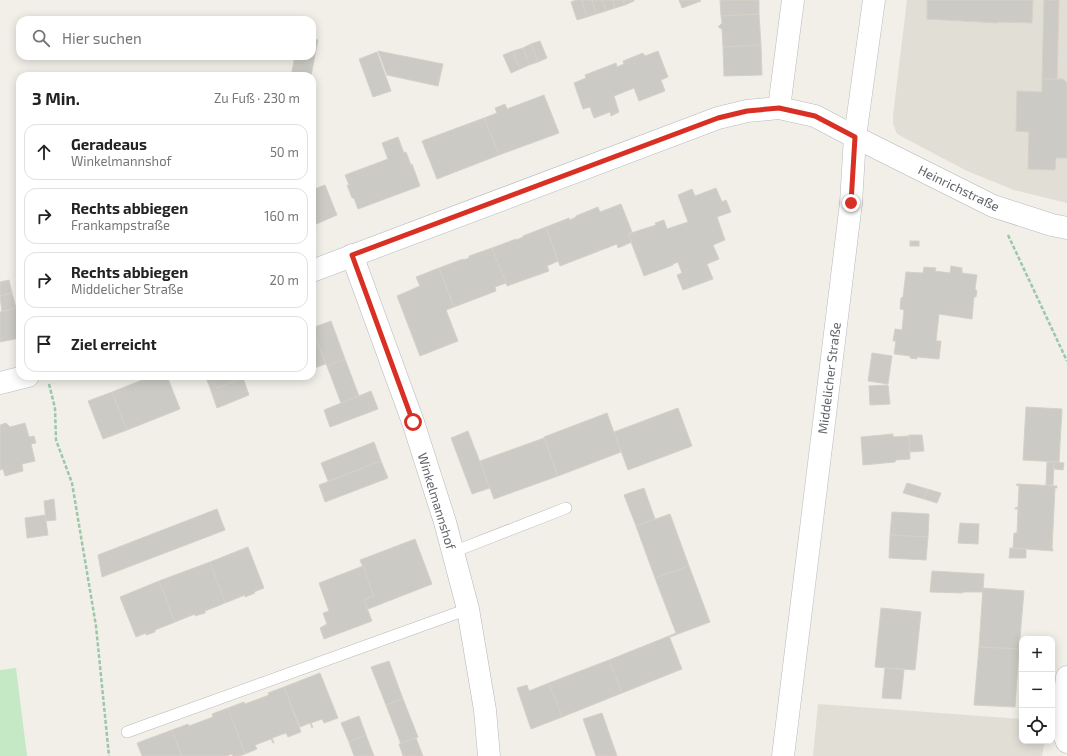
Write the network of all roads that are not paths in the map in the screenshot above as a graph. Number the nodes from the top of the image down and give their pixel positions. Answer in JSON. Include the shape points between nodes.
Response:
{"nodes":[{"id":1,"x":793,"y":0,"type":"edge"},
{"id":2,"x":874,"y":0,"type":"edge"},
{"id":3,"x":779,"y":108,"type":"junction"},
{"id":4,"x":855,"y":137,"type":"junction"},
{"id":5,"x":1067,"y":228,"type":"edge"},
{"id":6,"x":352,"y":255,"type":"junction"},
{"id":7,"x":316,"y":269,"type":"edge"},
{"id":8,"x":16,"y":379,"type":"edge"},
{"id":9,"x":0,"y":382,"type":"edge"},
{"id":10,"x":566,"y":508,"type":"dead end"},
{"id":11,"x":453,"y":552,"type":"junction"},
{"id":12,"x":468,"y":609,"type":"junction"},
{"id":13,"x":1067,"y":677,"type":"edge"},
{"id":14,"x":127,"y":732,"type":"dead end"},
{"id":15,"x":1067,"y":742,"type":"edge"},
{"id":16,"x":489,"y":756,"type":"edge"},
{"id":17,"x":783,"y":756,"type":"edge"}],
"edges":[{"from":1,"to":3,"type":"street"},
{"from":2,"to":4,"type":"street","name":"Middelicher Straße"},
{"from":3,"to":4,"type":"street","name":"Heinrichstraße","via":[[815,116]]},
{"from":3,"to":6,"type":"street","name":"Heinrichstraße","via":[[747,111],[718,118]]},
{"from":4,"to":5,"type":"street","name":"Heinrichstraße","via":[[994,206]]},
{"from":4,"to":17,"type":"street","name":"Middelicher Straße","via":[[850,211]]},
{"from":6,"to":7,"type":"street","name":"Heinrichstraße"},
{"from":6,"to":11,"type":"street","name":"Winkelmannshof","via":[[413,422]]},
{"from":8,"to":9,"type":"street"},
{"from":10,"to":11,"type":"lane"},
{"from":11,"to":12,"type":"street","name":"Winkelmannshof"},
{"from":12,"to":14,"type":"lane"},
{"from":12,"to":16,"type":"street","name":"Winkelmannshof","via":[[485,710]]},
{"from":13,"to":15,"type":"street","via":[[1061,726]]}]}
